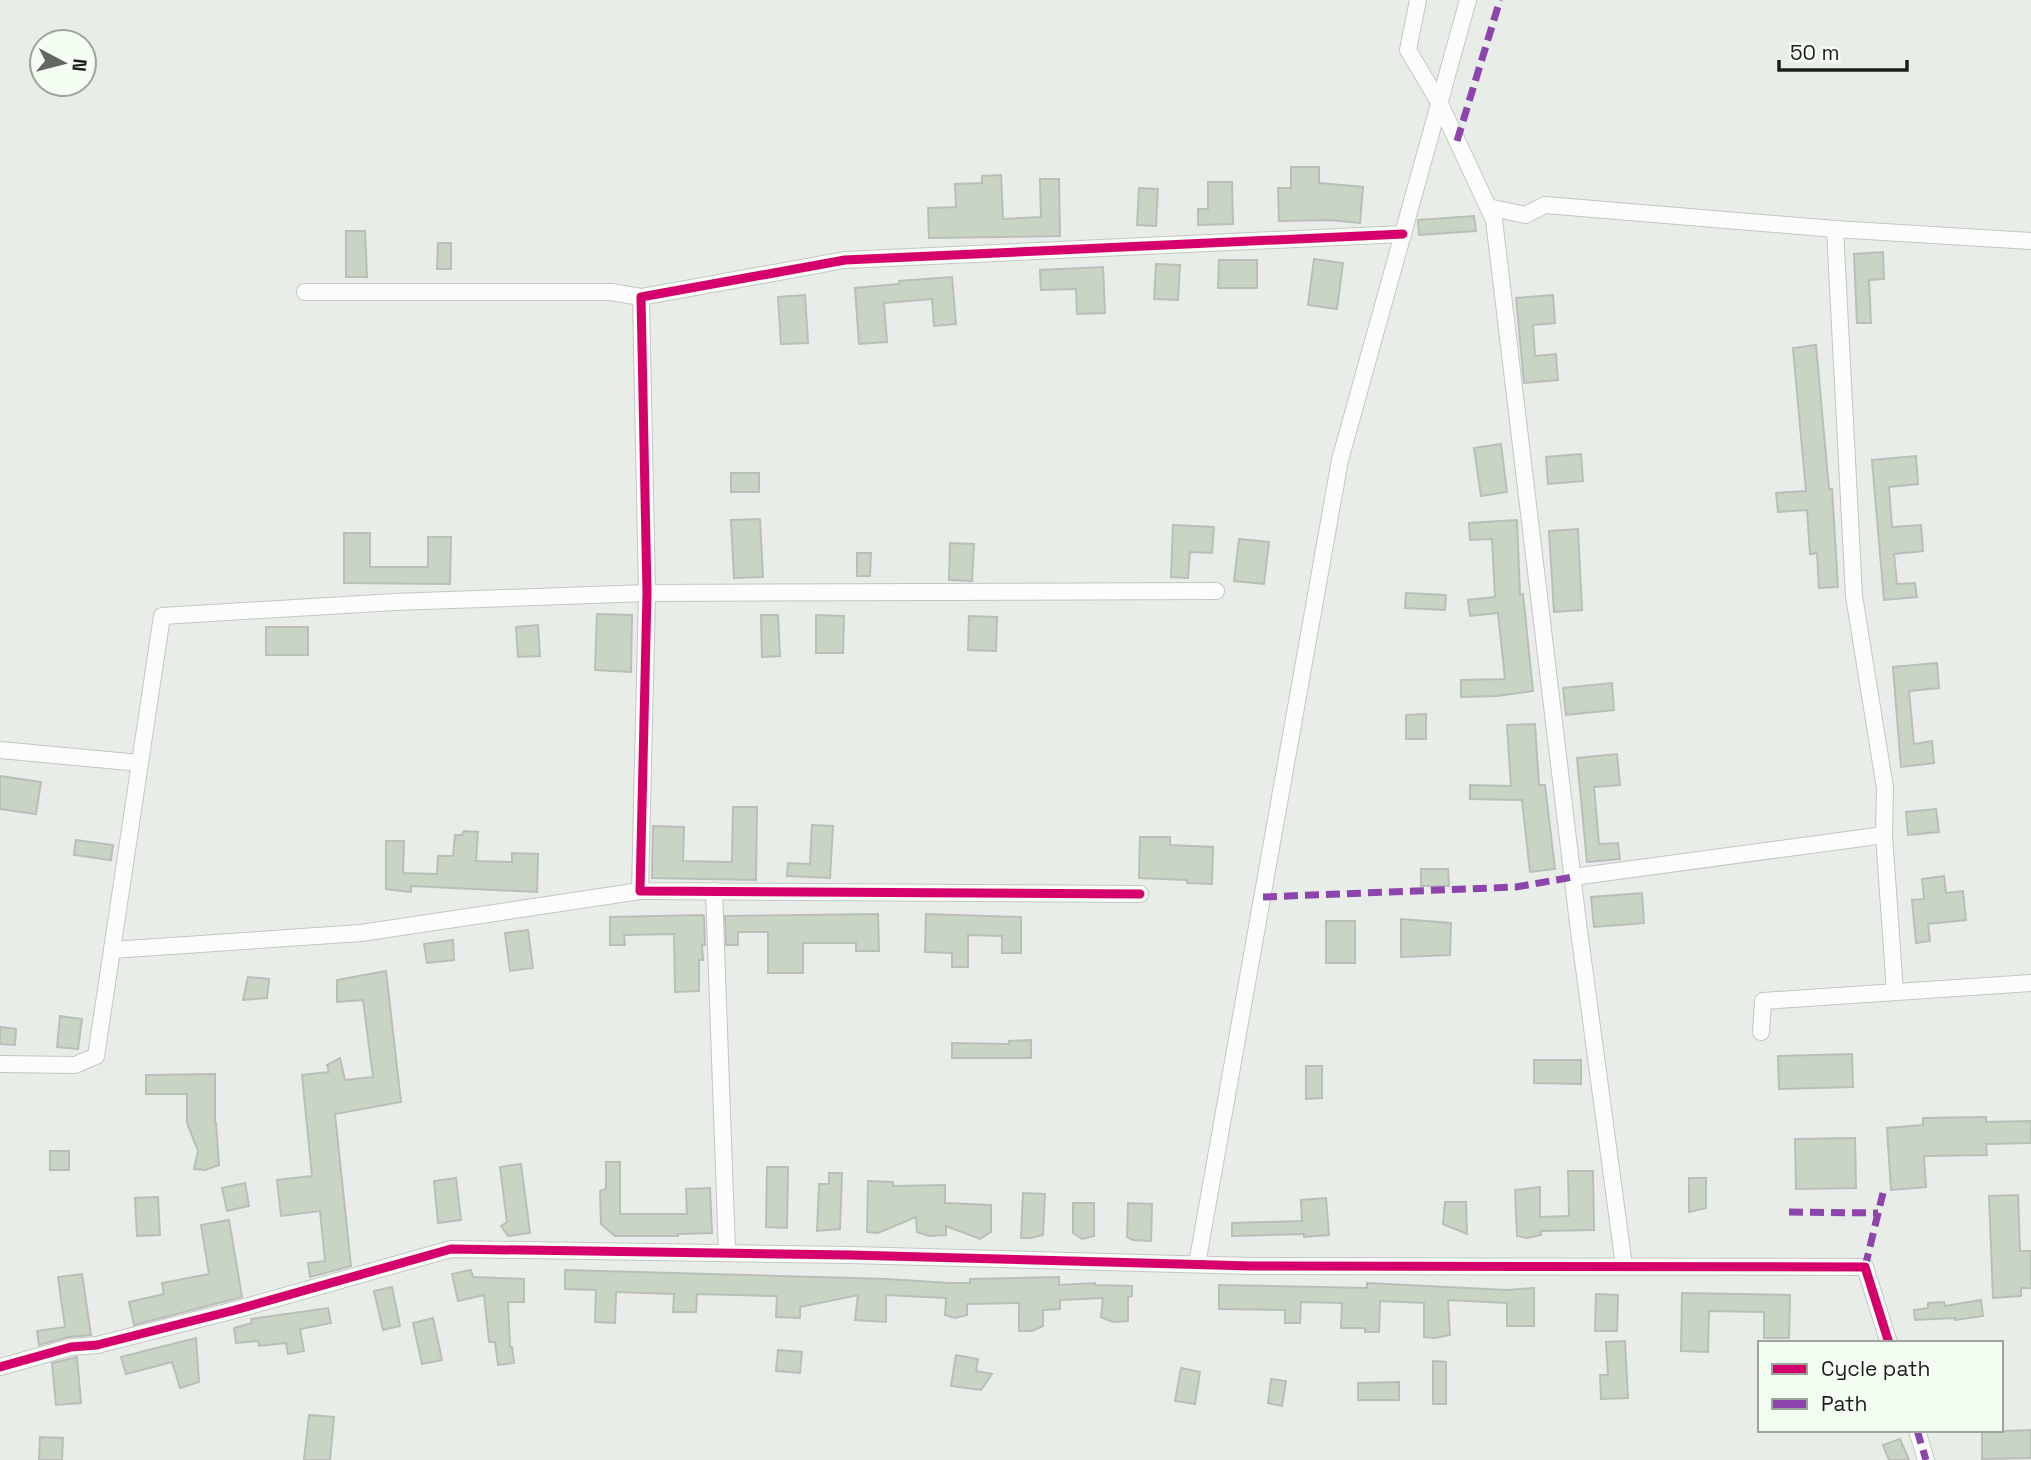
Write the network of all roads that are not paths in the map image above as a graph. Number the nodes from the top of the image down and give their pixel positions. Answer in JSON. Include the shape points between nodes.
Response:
{"nodes":[{"id":1,"x":1418,"y":0,"type":"edge"},
{"id":2,"x":1468,"y":0,"type":"edge"},
{"id":3,"x":1440,"y":104,"type":"junction"},
{"id":4,"x":1488,"y":207,"type":"junction"},
{"id":5,"x":1835,"y":229,"type":"junction"},
{"id":6,"x":1404,"y":234,"type":"junction"},
{"id":7,"x":2031,"y":241,"type":"edge"},
{"id":8,"x":305,"y":292,"type":"dead end"},
{"id":9,"x":642,"y":298,"type":"junction"},
{"id":10,"x":1216,"y":591,"type":"dead end"},
{"id":11,"x":647,"y":593,"type":"junction"},
{"id":12,"x":0,"y":750,"type":"edge"},
{"id":13,"x":140,"y":763,"type":"junction"},
{"id":14,"x":1884,"y":835,"type":"junction"},
{"id":15,"x":1573,"y":877,"type":"junction"},
{"id":16,"x":640,"y":891,"type":"junction"},
{"id":17,"x":714,"y":891,"type":"junction"},
{"id":18,"x":1140,"y":894,"type":"dead end"},
{"id":19,"x":113,"y":950,"type":"junction"},
{"id":20,"x":2031,"y":984,"type":"edge"},
{"id":21,"x":1895,"y":992,"type":"junction"},
{"id":22,"x":1761,"y":1032,"type":"dead end"},
{"id":23,"x":0,"y":1064,"type":"edge"},
{"id":24,"x":727,"y":1253,"type":"junction"},
{"id":25,"x":1197,"y":1264,"type":"junction"},
{"id":26,"x":1624,"y":1266,"type":"junction"},
{"id":27,"x":1888,"y":1341,"type":"edge"},
{"id":28,"x":0,"y":1367,"type":"edge"},
{"id":29,"x":1918,"y":1432,"type":"edge"},
{"id":30,"x":1926,"y":1460,"type":"edge"}],
"edges":[{"from":1,"to":3,"type":"street","via":[[1408,50]]},
{"from":2,"to":3,"type":"street"},
{"from":3,"to":4,"type":"street"},
{"from":3,"to":6,"type":"street"},
{"from":4,"to":5,"type":"street","via":[[1525,215],[1545,205]]},
{"from":4,"to":15,"type":"street","via":[[1494,220]]},
{"from":5,"to":7,"type":"street"},
{"from":5,"to":14,"type":"street","via":[[1854,596],[1885,788]]},
{"from":6,"to":9,"type":"street","via":[[845,260]]},
{"from":6,"to":25,"type":"street","via":[[1340,460]]},
{"from":8,"to":9,"type":"street","via":[[611,292]]},
{"from":9,"to":11,"type":"street"},
{"from":10,"to":11,"type":"street"},
{"from":11,"to":13,"type":"street","via":[[394,602],[162,617]]},
{"from":11,"to":16,"type":"street"},
{"from":12,"to":13,"type":"street"},
{"from":13,"to":19,"type":"street"},
{"from":14,"to":15,"type":"street"},
{"from":14,"to":21,"type":"street"},
{"from":15,"to":26,"type":"street"},
{"from":16,"to":17,"type":"street"},
{"from":16,"to":19,"type":"street","via":[[361,933]]},
{"from":17,"to":18,"type":"street"},
{"from":17,"to":24,"type":"street"},
{"from":19,"to":23,"type":"street","via":[[96,1056],[75,1065]]},
{"from":20,"to":21,"type":"street"},
{"from":21,"to":22,"type":"street","via":[[1763,1001]]},
{"from":24,"to":25,"type":"street"},
{"from":24,"to":28,"type":"street","via":[[451,1250],[235,1310]]},
{"from":25,"to":26,"type":"street"},
{"from":26,"to":27,"type":"street","via":[[1865,1267]]},
{"from":29,"to":30,"type":"street"}]}
